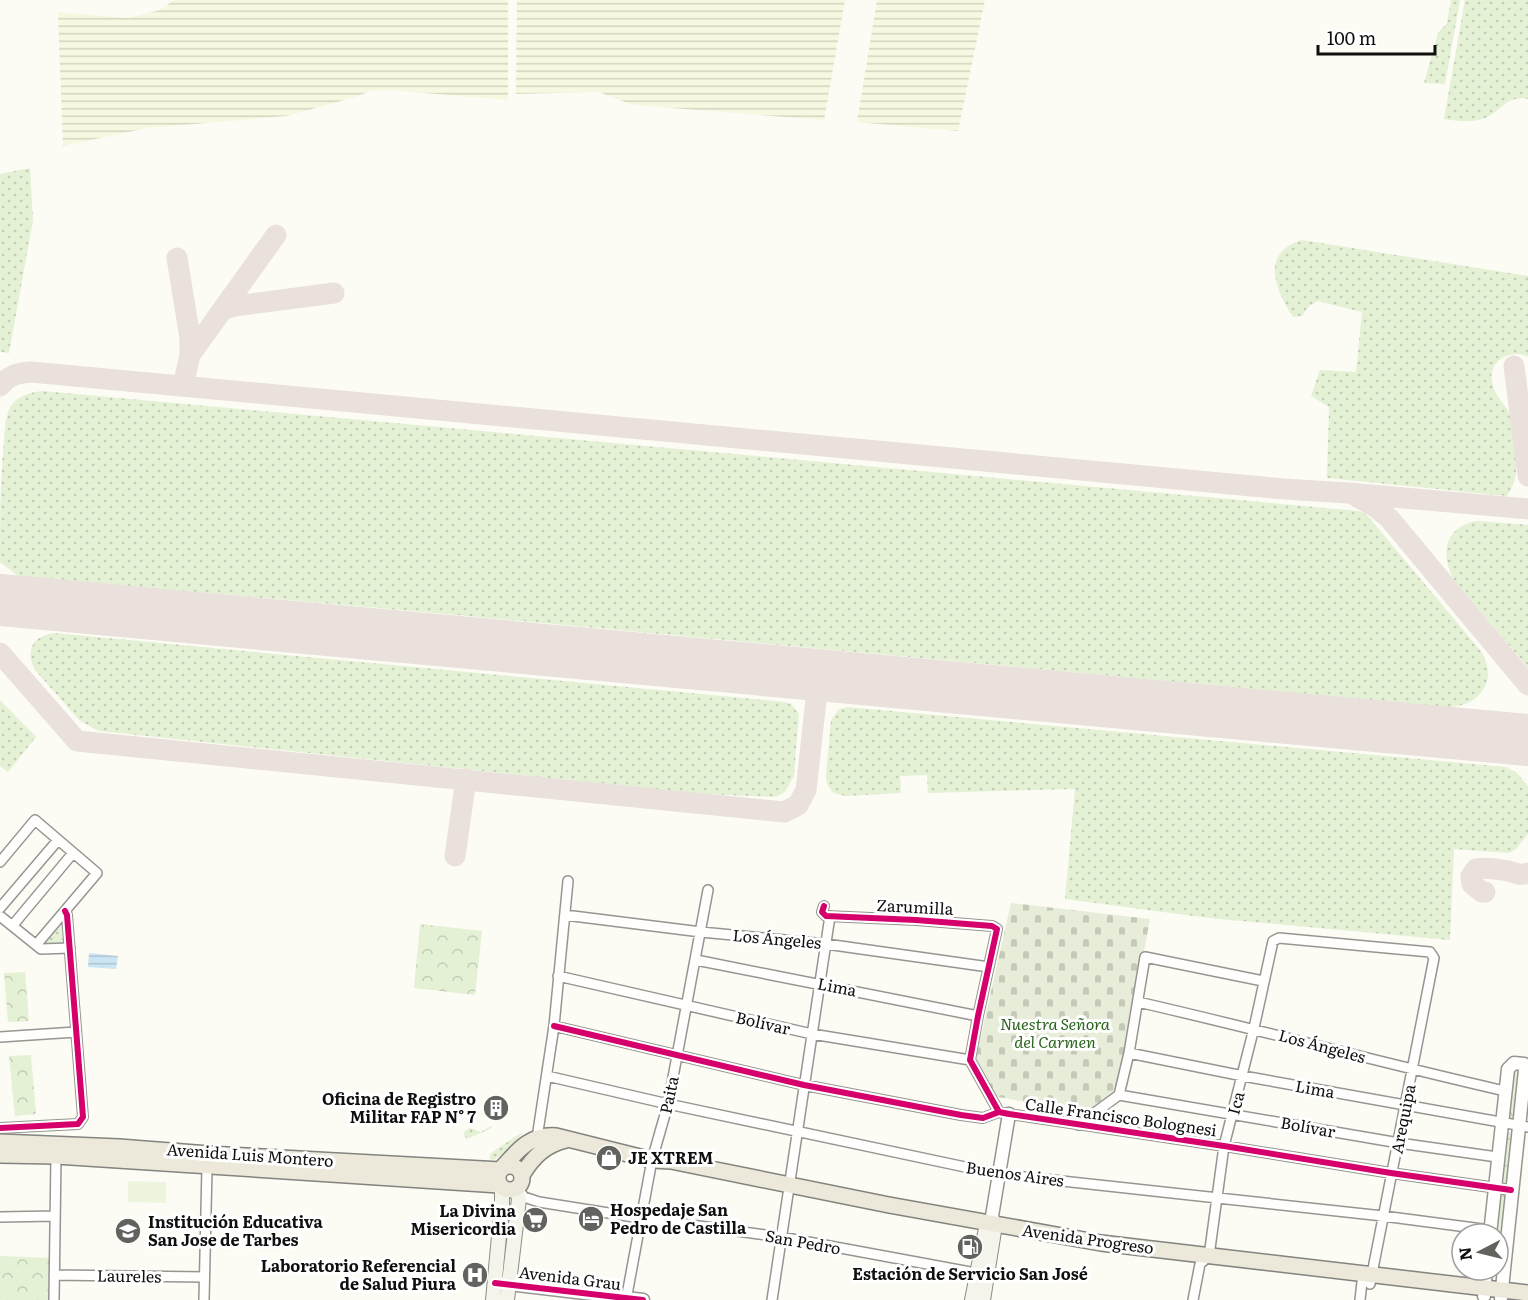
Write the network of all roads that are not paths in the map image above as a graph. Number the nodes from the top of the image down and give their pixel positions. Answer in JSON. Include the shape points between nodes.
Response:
{"nodes":[{"id":1,"x":58,"y":840,"type":"junction"},
{"id":2,"x":73,"y":852,"type":"junction"},
{"id":3,"x":0,"y":862,"type":"edge"},
{"id":4,"x":568,"y":881,"type":"dead end"},
{"id":5,"x":708,"y":890,"type":"dead end"},
{"id":6,"x":824,"y":906,"type":"dead end"},
{"id":7,"x":0,"y":908,"type":"edge"},
{"id":8,"x":65,"y":911,"type":"junction"},
{"id":9,"x":565,"y":915,"type":"junction"},
{"id":10,"x":0,"y":916,"type":"edge"},
{"id":11,"x":830,"y":916,"type":"junction"},
{"id":12,"x":13,"y":925,"type":"junction"},
{"id":13,"x":701,"y":932,"type":"junction"},
{"id":14,"x":826,"y":944,"type":"junction"},
{"id":15,"x":36,"y":945,"type":"junction"},
{"id":16,"x":70,"y":948,"type":"junction"},
{"id":17,"x":1433,"y":954,"type":"joint"},
{"id":18,"x":696,"y":960,"type":"junction"},
{"id":19,"x":989,"y":968,"type":"junction"},
{"id":20,"x":558,"y":976,"type":"junction"},
{"id":21,"x":1263,"y":981,"type":"junction"},
{"id":22,"x":820,"y":983,"type":"junction"},
{"id":23,"x":1138,"y":1002,"type":"junction"},
{"id":24,"x":687,"y":1005,"type":"junction"},
{"id":25,"x":978,"y":1016,"type":"junction"},
{"id":26,"x":554,"y":1026,"type":"junction"},
{"id":27,"x":1254,"y":1028,"type":"junction"},
{"id":28,"x":76,"y":1032,"type":"junction"},
{"id":29,"x":812,"y":1034,"type":"junction"},
{"id":30,"x":0,"y":1037,"type":"edge"},
{"id":31,"x":1129,"y":1053,"type":"junction"},
{"id":32,"x":677,"y":1054,"type":"junction"},
{"id":33,"x":970,"y":1060,"type":"junction"},
{"id":34,"x":1413,"y":1070,"type":"junction"},
{"id":35,"x":547,"y":1076,"type":"junction"},
{"id":36,"x":1243,"y":1076,"type":"junction"},
{"id":37,"x":804,"y":1085,"type":"junction"},
{"id":38,"x":1505,"y":1090,"type":"junction"},
{"id":39,"x":1119,"y":1095,"type":"junction"},
{"id":40,"x":668,"y":1104,"type":"junction"},
{"id":41,"x":1406,"y":1105,"type":"junction"},
{"id":42,"x":1004,"y":1113,"type":"junction"},
{"id":43,"x":1233,"y":1115,"type":"junction"},
{"id":44,"x":1501,"y":1124,"type":"junction"},
{"id":45,"x":1078,"y":1125,"type":"junction"},
{"id":46,"x":1523,"y":1127,"type":"edge"},
{"id":47,"x":0,"y":1128,"type":"edge"},
{"id":48,"x":797,"y":1131,"type":"junction"},
{"id":49,"x":537,"y":1137,"type":"junction"},
{"id":50,"x":572,"y":1139,"type":"junction"},
{"id":51,"x":28,"y":1141,"type":"junction"},
{"id":52,"x":0,"y":1142,"type":"edge"},
{"id":53,"x":1399,"y":1143,"type":"junction"},
{"id":54,"x":1224,"y":1146,"type":"junction"},
{"id":55,"x":0,"y":1155,"type":"edge"},
{"id":56,"x":56,"y":1156,"type":"junction"},
{"id":57,"x":1497,"y":1157,"type":"junction"},
{"id":58,"x":652,"y":1160,"type":"junction"},
{"id":59,"x":207,"y":1167,"type":"junction"},
{"id":60,"x":401,"y":1172,"type":"junction"},
{"id":61,"x":1391,"y":1173,"type":"junction"},
{"id":62,"x":998,"y":1174,"type":"junction"},
{"id":63,"x":508,"y":1180,"type":"junction"},
{"id":64,"x":1494,"y":1187,"type":"junction"},
{"id":65,"x":789,"y":1188,"type":"junction"},
{"id":66,"x":1511,"y":1190,"type":"junction"},
{"id":67,"x":1216,"y":1198,"type":"junction"},
{"id":68,"x":55,"y":1216,"type":"junction"},
{"id":69,"x":1383,"y":1216,"type":"junction"},
{"id":70,"x":0,"y":1217,"type":"edge"},
{"id":71,"x":640,"y":1218,"type":"junction"},
{"id":72,"x":1491,"y":1222,"type":"edge"},
{"id":73,"x":991,"y":1226,"type":"junction"},
{"id":74,"x":1450,"y":1226,"type":"edge"},
{"id":75,"x":781,"y":1238,"type":"junction"},
{"id":76,"x":1204,"y":1260,"type":"junction"},
{"id":77,"x":54,"y":1275,"type":"junction"},
{"id":78,"x":982,"y":1275,"type":"junction"},
{"id":79,"x":204,"y":1277,"type":"junction"},
{"id":80,"x":1367,"y":1279,"type":"junction"},
{"id":81,"x":1485,"y":1282,"type":"edge"},
{"id":82,"x":502,"y":1283,"type":"junction"},
{"id":83,"x":1484,"y":1292,"type":"junction"},
{"id":84,"x":1528,"y":1293,"type":"edge"},
{"id":85,"x":1502,"y":1294,"type":"junction"},
{"id":86,"x":627,"y":1299,"type":"edge"},
{"id":87,"x":54,"y":1300,"type":"edge"},
{"id":88,"x":204,"y":1300,"type":"edge"},
{"id":89,"x":493,"y":1300,"type":"edge"},
{"id":90,"x":507,"y":1300,"type":"edge"},
{"id":91,"x":642,"y":1300,"type":"edge"},
{"id":92,"x":772,"y":1300,"type":"edge"},
{"id":93,"x":972,"y":1300,"type":"edge"},
{"id":94,"x":983,"y":1300,"type":"edge"},
{"id":95,"x":1192,"y":1300,"type":"edge"},
{"id":96,"x":1360,"y":1300,"type":"edge"},
{"id":97,"x":1517,"y":1300,"type":"edge"}],
"edges":[{"from":1,"to":2,"type":"street"},
{"from":1,"to":3,"type":"street","via":[[35,820]]},
{"from":1,"to":7,"type":"street"},
{"from":2,"to":8,"type":"street","via":[[97,873]]},
{"from":2,"to":12,"type":"street"},
{"from":4,"to":9,"type":"street"},
{"from":5,"to":13,"type":"street","name":"Paita"},
{"from":6,"to":11,"type":"street","via":[[822,914]]},
{"from":8,"to":15,"type":"street"},
{"from":8,"to":16,"type":"street"},
{"from":9,"to":13,"type":"street","name":"Los Ángeles"},
{"from":9,"to":20,"type":"street"},
{"from":10,"to":12,"type":"street"},
{"from":11,"to":14,"type":"street"},
{"from":11,"to":19,"type":"street","name":"Zarumilla","via":[[992,926],[997,929]]},
{"from":12,"to":15,"type":"street"},
{"from":13,"to":14,"type":"street","name":"Los Ángeles"},
{"from":13,"to":18,"type":"street","name":"Paita"},
{"from":14,"to":19,"type":"street","name":"Los Ángeles"},
{"from":14,"to":22,"type":"street"},
{"from":15,"to":16,"type":"street","via":[[41,949]]},
{"from":16,"to":28,"type":"street"},
{"from":17,"to":21,"type":"street","name":"Ica","via":[[1275,938]]},
{"from":17,"to":34,"type":"street","name":"Arequipa"},
{"from":18,"to":22,"type":"street","name":"Lima"},
{"from":18,"to":24,"type":"street","name":"Paita"},
{"from":19,"to":25,"type":"street"},
{"from":20,"to":24,"type":"street","name":"Bolívar"},
{"from":20,"to":26,"type":"street"},
{"from":21,"to":23,"type":"street","via":[[1147,956]]},
{"from":21,"to":27,"type":"street","name":"Ica"},
{"from":22,"to":25,"type":"street","name":"Lima"},
{"from":22,"to":29,"type":"street"},
{"from":23,"to":27,"type":"street","name":"Los Ángeles"},
{"from":23,"to":31,"type":"street"},
{"from":24,"to":29,"type":"street","name":"Bolívar"},
{"from":24,"to":32,"type":"street","name":"Paita"},
{"from":25,"to":33,"type":"street"},
{"from":26,"to":32,"type":"street","name":"Calle Francisco Bolognesi"},
{"from":26,"to":35,"type":"street"},
{"from":27,"to":34,"type":"street","name":"Los Ángeles"},
{"from":27,"to":36,"type":"street","name":"Ica"},
{"from":28,"to":30,"type":"street"},
{"from":28,"to":51,"type":"street","via":[[83,1117],[78,1124]]},
{"from":29,"to":33,"type":"street","name":"Bolívar"},
{"from":29,"to":37,"type":"street"},
{"from":31,"to":36,"type":"street","name":"Lima"},
{"from":31,"to":39,"type":"street"},
{"from":32,"to":37,"type":"street","name":"Calle Francisco Bolognesi"},
{"from":32,"to":40,"type":"street","name":"Paita"},
{"from":33,"to":42,"type":"street"},
{"from":34,"to":38,"type":"street","name":"Los Ángeles"},
{"from":34,"to":41,"type":"street","name":"Arequipa"},
{"from":35,"to":40,"type":"street","name":"Buenos Aires"},
{"from":35,"to":49,"type":"street"},
{"from":36,"to":41,"type":"street","name":"Lima"},
{"from":36,"to":43,"type":"street","name":"Ica"},
{"from":37,"to":42,"type":"street","name":"Calle Francisco Bolognesi","via":[[983,1118]]},
{"from":37,"to":48,"type":"street"},
{"from":38,"to":44,"type":"street"},
{"from":38,"to":46,"type":"street","via":[[1510,1066],[1524,1064]]},
{"from":39,"to":43,"type":"street","name":"Bolívar"},
{"from":39,"to":45,"type":"street"},
{"from":40,"to":48,"type":"street","name":"Buenos Aires"},
{"from":40,"to":58,"type":"street","name":"Paita"},
{"from":41,"to":44,"type":"street","name":"Lima"},
{"from":41,"to":53,"type":"street","name":"Arequipa"},
{"from":42,"to":45,"type":"street","name":"Calle Francisco Bolognesi"},
{"from":42,"to":62,"type":"street"},
{"from":43,"to":53,"type":"street","name":"Bolívar"},
{"from":43,"to":54,"type":"street","name":"Ica"},
{"from":44,"to":46,"type":"street","name":"Lima"},
{"from":44,"to":57,"type":"street"},
{"from":45,"to":54,"type":"street","name":"Calle Francisco Bolognesi"},
{"from":46,"to":66,"type":"street"},
{"from":47,"to":51,"type":"street"},
{"from":48,"to":62,"type":"street","name":"Buenos Aires"},
{"from":48,"to":65,"type":"street"},
{"from":49,"to":50,"type":"main road","name":"Avenida Progreso"},
{"from":49,"to":63,"type":"main road","via":[[525,1143]]},
{"from":50,"to":58,"type":"main road","name":"Avenida Progreso"},
{"from":50,"to":63,"type":"main road","via":[[550,1145]]},
{"from":51,"to":52,"type":"main road","name":"Avenida Luis Montero"},
{"from":51,"to":55,"type":"main road","name":"Avenida Luis Montero"},
{"from":51,"to":56,"type":"main road","name":"Avenida Luis Montero"},
{"from":51,"to":60,"type":"main road","name":"Avenida Luis Montero"},
{"from":53,"to":57,"type":"street","name":"Bolívar"},
{"from":53,"to":61,"type":"street","name":"Arequipa"},
{"from":54,"to":61,"type":"street","name":"Calle Francisco Bolognesi"},
{"from":54,"to":67,"type":"street","name":"Ica"},
{"from":56,"to":59,"type":"main road","name":"Avenida Luis Montero"},
{"from":56,"to":68,"type":"street"},
{"from":57,"to":64,"type":"street"},
{"from":58,"to":65,"type":"main road","name":"Avenida Progreso","via":[[666,1168]]},
{"from":58,"to":71,"type":"street","name":"Paita"},
{"from":59,"to":60,"type":"main road","name":"Avenida Luis Montero"},
{"from":59,"to":79,"type":"street"},
{"from":60,"to":63,"type":"main road","name":"Avenida Luis Montero"},
{"from":61,"to":64,"type":"street","name":"Calle Francisco Bolognesi"},
{"from":61,"to":69,"type":"street","name":"Arequipa"},
{"from":62,"to":67,"type":"street","name":"Buenos Aires"},
{"from":62,"to":73,"type":"street"},
{"from":63,"to":71,"type":"street","name":"San Pedro","via":[[531,1200]]},
{"from":63,"to":82,"type":"main road","via":[[519,1199]]},
{"from":64,"to":66,"type":"street","name":"Calle Francisco Bolognesi"},
{"from":64,"to":72,"type":"street"},
{"from":65,"to":73,"type":"main road","name":"Avenida Progreso"},
{"from":65,"to":75,"type":"street"},
{"from":66,"to":85,"type":"street"},
{"from":67,"to":69,"type":"street","name":"Buenos Aires"},
{"from":67,"to":76,"type":"street","name":"Ica"},
{"from":68,"to":70,"type":"street"},
{"from":68,"to":77,"type":"street"},
{"from":69,"to":74,"type":"street","name":"Buenos Aires"},
{"from":69,"to":80,"type":"street","name":"Arequipa"},
{"from":71,"to":75,"type":"street","name":"San Pedro"},
{"from":71,"to":86,"type":"street","name":"Paita"},
{"from":73,"to":76,"type":"main road","name":"Avenida Progreso","via":[[1094,1251]]},
{"from":73,"to":78,"type":"main road"},
{"from":75,"to":78,"type":"street","name":"San Pedro"},
{"from":75,"to":92,"type":"street"},
{"from":76,"to":80,"type":"main road","name":"Avenida Progreso"},
{"from":76,"to":95,"type":"street","name":"Ica"},
{"from":77,"to":79,"type":"street","name":"Laureles"},
{"from":77,"to":87,"type":"street"},
{"from":78,"to":93,"type":"main road"},
{"from":78,"to":94,"type":"main road"},
{"from":79,"to":88,"type":"street"},
{"from":80,"to":83,"type":"main road","name":"Avenida Progreso"},
{"from":80,"to":96,"type":"street","name":"Arequipa"},
{"from":81,"to":83,"type":"street"},
{"from":82,"to":86,"type":"street","name":"Avenida Grau"},
{"from":82,"to":89,"type":"main road"},
{"from":82,"to":90,"type":"main road"},
{"from":83,"to":85,"type":"main road","name":"Avenida Progreso"},
{"from":84,"to":85,"type":"main road","name":"Avenida Progreso"},
{"from":85,"to":97,"type":"main road","name":"Avenida Progreso"},
{"from":86,"to":91,"type":"street","name":"Avenida Grau"}]}
